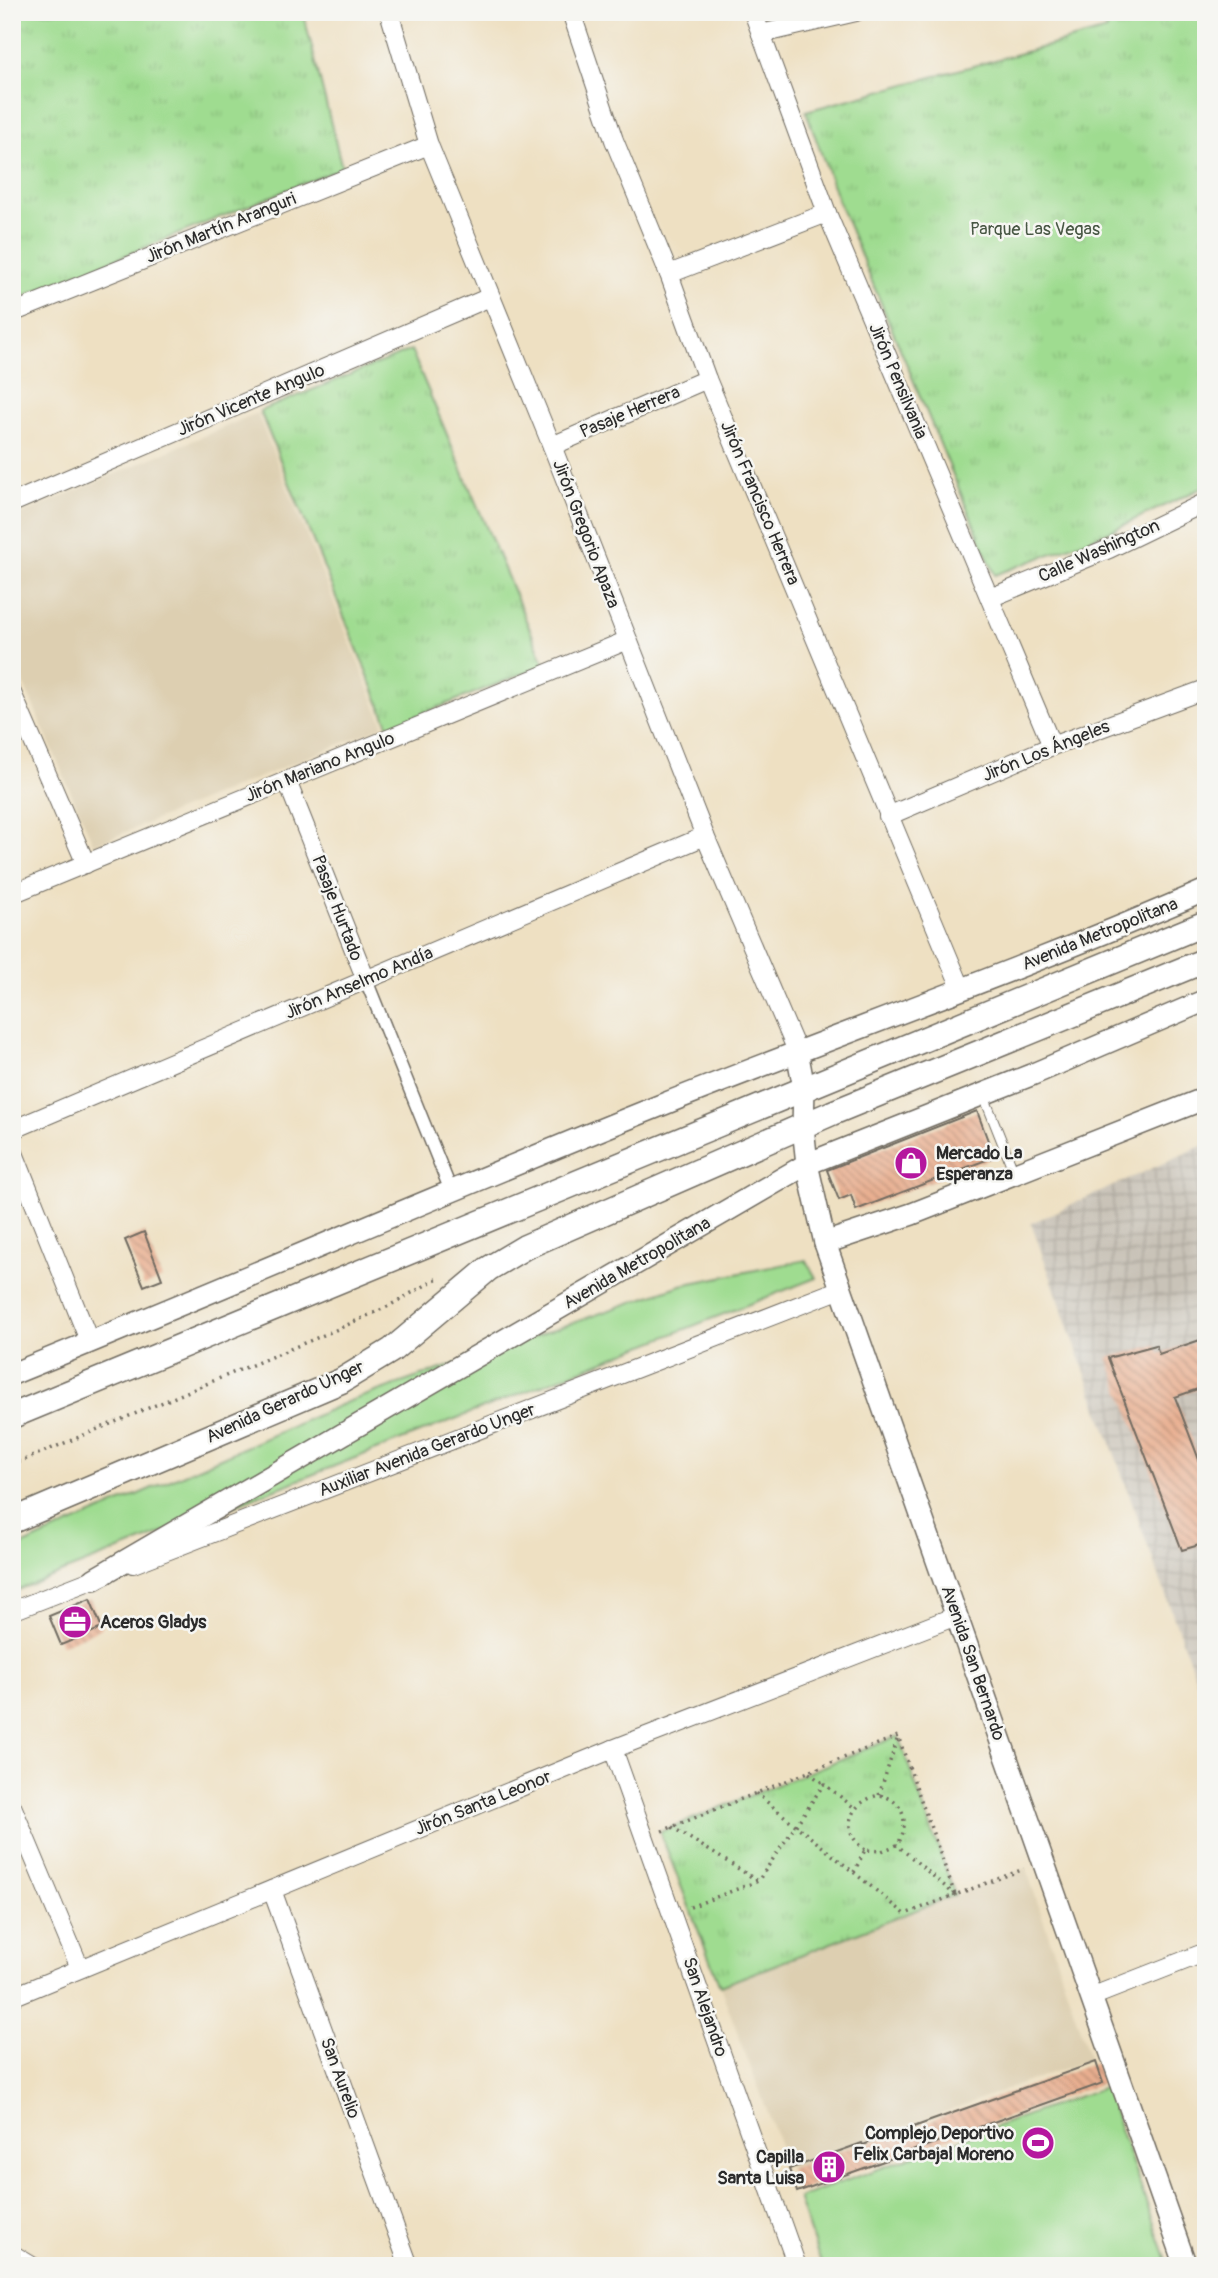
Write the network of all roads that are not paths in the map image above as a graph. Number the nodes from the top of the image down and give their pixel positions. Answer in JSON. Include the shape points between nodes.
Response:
{"nodes":[{"id":1,"x":389,"y":12,"type":"edge"},
{"id":2,"x":571,"y":12,"type":"edge"},
{"id":3,"x":753,"y":12,"type":"edge"},
{"id":4,"x":856,"y":12,"type":"edge"},
{"id":5,"x":761,"y":34,"type":"junction"},
{"id":6,"x":429,"y":145,"type":"junction"},
{"id":7,"x":827,"y":213,"type":"junction"},
{"id":8,"x":669,"y":274,"type":"junction"},
{"id":9,"x":490,"y":297,"type":"junction"},
{"id":10,"x":12,"y":313,"type":"edge"},
{"id":11,"x":707,"y":379,"type":"junction"},
{"id":12,"x":552,"y":446,"type":"junction"},
{"id":13,"x":1206,"y":502,"type":"edge"},
{"id":14,"x":12,"y":503,"type":"edge"},
{"id":15,"x":990,"y":598,"type":"junction"},
{"id":16,"x":628,"y":640,"type":"junction"},
{"id":17,"x":1206,"y":689,"type":"edge"},
{"id":18,"x":12,"y":693,"type":"edge"},
{"id":19,"x":1052,"y":747,"type":"junction"},
{"id":20,"x":287,"y":781,"type":"junction"},
{"id":21,"x":888,"y":816,"type":"junction"},
{"id":22,"x":705,"y":836,"type":"junction"},
{"id":23,"x":86,"y":864,"type":"junction"},
{"id":24,"x":1206,"y":890,"type":"edge"},
{"id":25,"x":12,"y":894,"type":"edge"},
{"id":26,"x":1206,"y":923,"type":"edge"},
{"id":27,"x":1206,"y":960,"type":"edge"},
{"id":28,"x":366,"y":981,"type":"junction"},
{"id":29,"x":962,"y":990,"type":"junction"},
{"id":30,"x":1206,"y":1000,"type":"edge"},
{"id":31,"x":797,"y":1051,"type":"junction"},
{"id":32,"x":804,"y":1088,"type":"junction"},
{"id":33,"x":983,"y":1094,"type":"junction"},
{"id":34,"x":1206,"y":1098,"type":"edge"},
{"id":35,"x":803,"y":1126,"type":"junction"},
{"id":36,"x":12,"y":1130,"type":"edge"},
{"id":37,"x":12,"y":1148,"type":"edge"},
{"id":38,"x":807,"y":1164,"type":"junction"},
{"id":39,"x":1014,"y":1174,"type":"junction"},
{"id":40,"x":451,"y":1191,"type":"junction"},
{"id":41,"x":825,"y":1243,"type":"junction"},
{"id":42,"x":841,"y":1289,"type":"junction"},
{"id":43,"x":90,"y":1343,"type":"junction"},
{"id":44,"x":12,"y":1374,"type":"edge"},
{"id":45,"x":12,"y":1416,"type":"edge"},
{"id":46,"x":12,"y":1521,"type":"edge"},
{"id":47,"x":94,"y":1579,"type":"junction"},
{"id":48,"x":12,"y":1611,"type":"edge"},
{"id":49,"x":956,"y":1616,"type":"junction"},
{"id":50,"x":613,"y":1749,"type":"junction"},
{"id":51,"x":12,"y":1806,"type":"edge"},
{"id":52,"x":272,"y":1890,"type":"junction"},
{"id":53,"x":1206,"y":1952,"type":"edge"},
{"id":54,"x":80,"y":1968,"type":"junction"},
{"id":55,"x":12,"y":1997,"type":"edge"},
{"id":56,"x":1091,"y":1997,"type":"junction"},
{"id":57,"x":12,"y":2253,"type":"edge"},
{"id":58,"x":32,"y":2266,"type":"edge"},
{"id":59,"x":409,"y":2266,"type":"edge"},
{"id":60,"x":797,"y":2266,"type":"edge"},
{"id":61,"x":1186,"y":2266,"type":"edge"}],
"edges":[{"from":1,"to":6,"type":"street","name":"Jirón Gregorio Apaza"},
{"from":2,"to":8,"type":"street","name":"Jirón Francisco Herrera","via":[[614,140]]},
{"from":3,"to":5,"type":"street","name":"Jirón Pensilvania"},
{"from":4,"to":5,"type":"street"},
{"from":5,"to":7,"type":"street","name":"Jirón Pensilvania"},
{"from":6,"to":9,"type":"street","name":"Jirón Gregorio Apaza"},
{"from":6,"to":10,"type":"street","name":"Jirón Martín Aranguri"},
{"from":7,"to":8,"type":"street"},
{"from":7,"to":15,"type":"street","name":"Jirón Pensilvania"},
{"from":8,"to":11,"type":"street","name":"Jirón Francisco Herrera"},
{"from":9,"to":12,"type":"street","name":"Jirón Gregorio Apaza"},
{"from":9,"to":14,"type":"street","name":"Jirón Vicente Angulo"},
{"from":11,"to":12,"type":"street","name":"Pasaje Herrera"},
{"from":11,"to":21,"type":"street","name":"Jirón Francisco Herrera"},
{"from":12,"to":16,"type":"street","name":"Jirón Gregorio Apaza"},
{"from":13,"to":15,"type":"street","name":"Calle Washington","via":[[1109,549]]},
{"from":15,"to":19,"type":"street","name":"Jirón Pensilvania"},
{"from":16,"to":20,"type":"street","name":"Jirón Mariano Angulo"},
{"from":16,"to":22,"type":"street","name":"Jirón Gregorio Apaza"},
{"from":17,"to":19,"type":"street","name":"Jirón Los Ángeles"},
{"from":18,"to":23,"type":"street"},
{"from":19,"to":21,"type":"street","name":"Jirón Los Ángeles"},
{"from":20,"to":23,"type":"street","name":"Jirón Mariano Angulo"},
{"from":20,"to":28,"type":"street","name":"Pasaje Hurtado"},
{"from":21,"to":29,"type":"street","name":"Jirón Francisco Herrera"},
{"from":22,"to":28,"type":"street","name":"Jirón Anselmo Andía"},
{"from":22,"to":31,"type":"street","name":"Jirón Gregorio Apaza"},
{"from":23,"to":25,"type":"street","name":"Jirón Mariano Angulo"},
{"from":24,"to":29,"type":"street","name":"Avenida Metropolitana"},
{"from":26,"to":32,"type":"main road","name":"Avenida Metropolitana"},
{"from":27,"to":35,"type":"main road"},
{"from":28,"to":36,"type":"street","name":"Jirón Anselmo Andía"},
{"from":28,"to":40,"type":"street","name":"Pasaje Hurtado"},
{"from":29,"to":31,"type":"street","name":"Avenida Metropolitana"},
{"from":30,"to":33,"type":"street","name":"Avenida Metropolitana"},
{"from":31,"to":32,"type":"street","name":"Avenida San Bernardo"},
{"from":31,"to":40,"type":"street"},
{"from":32,"to":35,"type":"street","name":"Avenida San Bernardo"},
{"from":32,"to":45,"type":"main road"},
{"from":33,"to":38,"type":"street","name":"Avenida Metropolitana"},
{"from":33,"to":39,"type":"lane"},
{"from":34,"to":39,"type":"street"},
{"from":35,"to":38,"type":"street","name":"Avenida San Bernardo"},
{"from":35,"to":46,"type":"main road","name":"Avenida Gerardo Unger","via":[[525,1247],[478,1277],[392,1350],[341,1381]]},
{"from":37,"to":43,"type":"street"},
{"from":38,"to":41,"type":"street","name":"Avenida San Bernardo"},
{"from":38,"to":47,"type":"street","name":"Avenida Metropolitana"},
{"from":39,"to":41,"type":"street"},
{"from":40,"to":43,"type":"street"},
{"from":41,"to":42,"type":"street","name":"Avenida San Bernardo"},
{"from":42,"to":47,"type":"street","name":"Auxiliar Avenida Gerardo Unger"},
{"from":42,"to":49,"type":"street","name":"Avenida San Bernardo"},
{"from":43,"to":44,"type":"street"},
{"from":47,"to":48,"type":"street","name":"Auxiliar Avenida Gerardo Unger"},
{"from":49,"to":50,"type":"street","name":"Jirón Santa Leonor"},
{"from":49,"to":56,"type":"street","name":"Avenida San Bernardo"},
{"from":50,"to":52,"type":"street","name":"Jirón Santa Leonor"},
{"from":50,"to":60,"type":"street","name":"San Alejandro"},
{"from":51,"to":54,"type":"street"},
{"from":52,"to":54,"type":"street","name":"Jirón Santa Leonor"},
{"from":52,"to":59,"type":"street","name":"San Aurelio"},
{"from":53,"to":56,"type":"street"},
{"from":54,"to":55,"type":"street","name":"Jirón Santa Leonor"},
{"from":56,"to":61,"type":"street","name":"Avenida San Bernardo"},
{"from":57,"to":58,"type":"street"}]}
